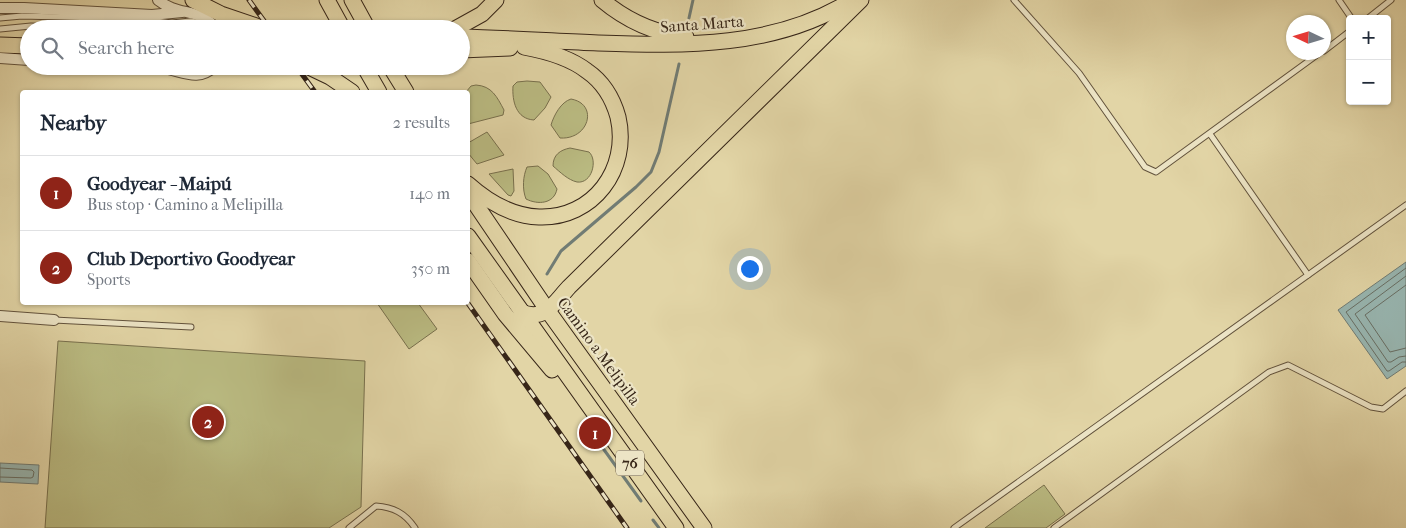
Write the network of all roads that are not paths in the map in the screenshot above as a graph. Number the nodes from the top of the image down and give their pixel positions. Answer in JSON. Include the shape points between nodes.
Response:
{"nodes":[{"id":1,"x":158,"y":0,"type":"edge"},
{"id":2,"x":327,"y":0,"type":"edge"},
{"id":3,"x":352,"y":0,"type":"edge"},
{"id":4,"x":496,"y":0,"type":"edge"},
{"id":5,"x":602,"y":0,"type":"edge"},
{"id":6,"x":852,"y":0,"type":"edge"},
{"id":7,"x":861,"y":0,"type":"edge"},
{"id":8,"x":1014,"y":0,"type":"edge"},
{"id":9,"x":1339,"y":0,"type":"edge"},
{"id":10,"x":1391,"y":0,"type":"edge"},
{"id":11,"x":189,"y":6,"type":"edge"},
{"id":12,"x":0,"y":8,"type":"edge"},
{"id":13,"x":1349,"y":15,"type":"edge"},
{"id":14,"x":1371,"y":15,"type":"edge"},
{"id":15,"x":0,"y":18,"type":"edge"},
{"id":16,"x":133,"y":20,"type":"edge"},
{"id":17,"x":207,"y":20,"type":"edge"},
{"id":18,"x":239,"y":20,"type":"edge"},
{"id":19,"x":338,"y":20,"type":"edge"},
{"id":20,"x":363,"y":20,"type":"edge"},
{"id":21,"x":470,"y":21,"type":"edge"},
{"id":22,"x":20,"y":27,"type":"edge"},
{"id":23,"x":0,"y":29,"type":"edge"},
{"id":24,"x":1346,"y":35,"type":"edge"},
{"id":25,"x":470,"y":37,"type":"edge"},
{"id":26,"x":727,"y":41,"type":"junction"},
{"id":27,"x":576,"y":42,"type":"junction"},
{"id":28,"x":0,"y":45,"type":"edge"},
{"id":29,"x":20,"y":46,"type":"edge"},
{"id":30,"x":1331,"y":46,"type":"edge"},
{"id":31,"x":524,"y":47,"type":"junction"},
{"id":32,"x":470,"y":50,"type":"edge"},
{"id":33,"x":0,"y":58,"type":"edge"},
{"id":34,"x":20,"y":59,"type":"edge"},
{"id":35,"x":1311,"y":60,"type":"edge"},
{"id":36,"x":326,"y":75,"type":"edge"},
{"id":37,"x":369,"y":75,"type":"edge"},
{"id":38,"x":396,"y":75,"type":"edge"},
{"id":39,"x":349,"y":90,"type":"edge"},
{"id":40,"x":377,"y":90,"type":"edge"},
{"id":41,"x":405,"y":90,"type":"edge"},
{"id":42,"x":1210,"y":134,"type":"junction"},
{"id":43,"x":470,"y":186,"type":"edge"},
{"id":44,"x":470,"y":196,"type":"edge"},
{"id":45,"x":1406,"y":205,"type":"edge"},
{"id":46,"x":470,"y":239,"type":"edge"},
{"id":47,"x":470,"y":264,"type":"edge"},
{"id":48,"x":1308,"y":275,"type":"junction"},
{"id":49,"x":548,"y":311,"type":"junction"},
{"id":50,"x":521,"y":312,"type":"junction"},
{"id":51,"x":0,"y":316,"type":"edge"},
{"id":52,"x":54,"y":320,"type":"joint"},
{"id":53,"x":191,"y":327,"type":"dead end"},
{"id":54,"x":1406,"y":391,"type":"edge"},
{"id":55,"x":583,"y":399,"type":"junction"},
{"id":56,"x":349,"y":528,"type":"edge"},
{"id":57,"x":414,"y":528,"type":"edge"},
{"id":58,"x":676,"y":528,"type":"edge"},
{"id":59,"x":704,"y":528,"type":"edge"},
{"id":60,"x":954,"y":528,"type":"edge"},
{"id":61,"x":1054,"y":528,"type":"edge"}],
"edges":[{"from":1,"to":11,"type":"street","via":[[168,7]]},
{"from":2,"to":19,"type":"main road"},
{"from":3,"to":20,"type":"main road"},
{"from":4,"to":21,"type":"main road"},
{"from":5,"to":26,"type":"main road","via":[[631,22],[654,31]]},
{"from":6,"to":26,"type":"main road","name":"Santa Marta","via":[[806,24],[772,34]]},
{"from":7,"to":49,"type":"main road","via":[[568,287]]},
{"from":8,"to":42,"type":"lane","via":[[1079,74],[1145,166],[1156,172]]},
{"from":9,"to":13,"type":"lane"},
{"from":10,"to":14,"type":"lane"},
{"from":11,"to":12,"type":"street","via":[[152,15]]},
{"from":11,"to":17,"type":"street"},
{"from":11,"to":18,"type":"main road"},
{"from":15,"to":16,"type":"lane"},
{"from":22,"to":23,"type":"lane"},
{"from":24,"to":30,"type":"lane"},
{"from":25,"to":27,"type":"main road","name":"Santa Marta"},
{"from":26,"to":27,"type":"main road","name":"Santa Marta","via":[[695,44]]},
{"from":27,"to":31,"type":"main road","name":"Santa Marta"},
{"from":28,"to":29,"type":"main road"},
{"from":31,"to":32,"type":"main road","name":"Santa Marta"},
{"from":31,"to":43,"type":"main road","via":[[569,60],[604,87],[619,122],[620,145],[614,171],[600,191],[585,204],[550,217],[522,215],[507,210],[487,200]]},
{"from":33,"to":34,"type":"street"},
{"from":35,"to":42,"type":"lane"},
{"from":36,"to":39,"type":"main road"},
{"from":37,"to":40,"type":"main road"},
{"from":38,"to":41,"type":"main road"},
{"from":42,"to":48,"type":"lane"},
{"from":44,"to":49,"type":"main road","name":"Camino a Melipilla","number":"76"},
{"from":45,"to":48,"type":"lane"},
{"from":46,"to":50,"type":"main road","number":"76"},
{"from":47,"to":55,"type":"main road","via":[[540,357]]},
{"from":48,"to":60,"type":"lane"},
{"from":49,"to":50,"type":"main road","via":[[535,316]]},
{"from":49,"to":59,"type":"main road","name":"Camino a Melipilla","number":"76"},
{"from":50,"to":55,"type":"main road","number":"76"},
{"from":51,"to":52,"type":"street"},
{"from":52,"to":53,"type":"lane"},
{"from":54,"to":61,"type":"lane","via":[[1383,409],[1371,407],[1288,365],[1269,372]]},
{"from":55,"to":58,"type":"main road","number":"76"},
{"from":56,"to":57,"type":"lane","via":[[376,506],[398,510]]}]}
